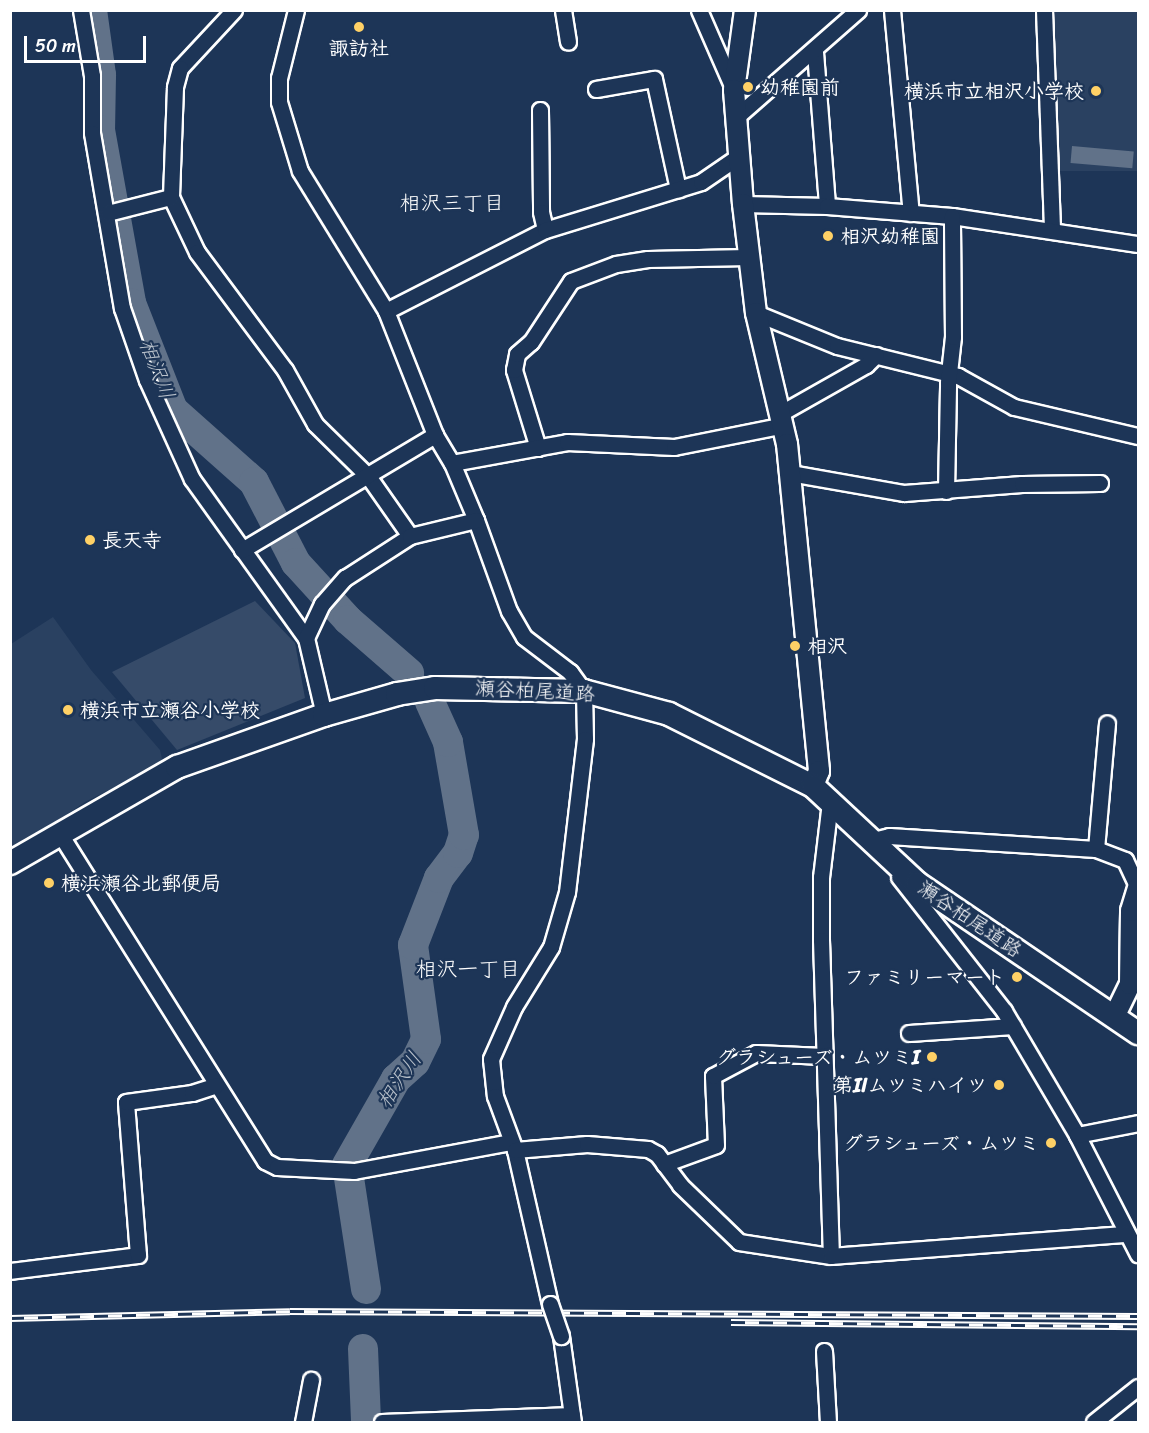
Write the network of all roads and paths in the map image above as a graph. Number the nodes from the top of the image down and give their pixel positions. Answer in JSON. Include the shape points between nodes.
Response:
{"nodes":[{"id":1,"x":81,"y":10,"type":"edge"},
{"id":2,"x":234,"y":10,"type":"edge"},
{"id":3,"x":296,"y":10,"type":"edge"},
{"id":4,"x":563,"y":10,"type":"edge"},
{"id":5,"x":699,"y":10,"type":"edge"},
{"id":6,"x":745,"y":10,"type":"edge"},
{"id":7,"x":858,"y":10,"type":"edge"},
{"id":8,"x":892,"y":10,"type":"edge"},
{"id":9,"x":1044,"y":10,"type":"edge"},
{"id":10,"x":568,"y":42,"type":"dead end"},
{"id":11,"x":815,"y":52,"type":"junction"},
{"id":12,"x":596,"y":89,"type":"dead end"},
{"id":13,"x":734,"y":90,"type":"junction"},
{"id":14,"x":540,"y":110,"type":"dead end"},
{"id":15,"x":735,"y":118,"type":"junction"},
{"id":16,"x":739,"y":156,"type":"junction"},
{"id":17,"x":678,"y":189,"type":"junction"},
{"id":18,"x":171,"y":197,"type":"junction"},
{"id":19,"x":743,"y":204,"type":"junction"},
{"id":20,"x":827,"y":206,"type":"junction"},
{"id":21,"x":114,"y":211,"type":"junction"},
{"id":22,"x":911,"y":213,"type":"junction"},
{"id":23,"x":952,"y":216,"type":"junction"},
{"id":24,"x":545,"y":230,"type":"junction"},
{"id":25,"x":1052,"y":231,"type":"junction"},
{"id":26,"x":1138,"y":244,"type":"edge"},
{"id":27,"x":748,"y":257,"type":"junction"},
{"id":28,"x":386,"y":311,"type":"junction"},
{"id":29,"x":756,"y":313,"type":"junction"},
{"id":30,"x":876,"y":355,"type":"junction"},
{"id":31,"x":950,"y":374,"type":"junction"},
{"id":32,"x":782,"y":419,"type":"junction"},
{"id":33,"x":435,"y":435,"type":"junction"},
{"id":34,"x":1138,"y":436,"type":"edge"},
{"id":35,"x":538,"y":447,"type":"junction"},
{"id":36,"x":452,"y":463,"type":"junction"},
{"id":37,"x":790,"y":473,"type":"junction"},
{"id":38,"x":368,"y":476,"type":"junction"},
{"id":39,"x":1100,"y":483,"type":"dead end"},
{"id":40,"x":946,"y":491,"type":"junction"},
{"id":41,"x":476,"y":520,"type":"junction"},
{"id":42,"x":410,"y":536,"type":"junction"},
{"id":43,"x":243,"y":550,"type":"junction"},
{"id":44,"x":306,"y":638,"type":"junction"},
{"id":45,"x":584,"y":691,"type":"junction"},
{"id":46,"x":324,"y":715,"type":"junction"},
{"id":47,"x":1107,"y":723,"type":"dead end"},
{"id":48,"x":813,"y":786,"type":"junction"},
{"id":49,"x":830,"y":802,"type":"junction"},
{"id":50,"x":60,"y":834,"type":"junction"},
{"id":51,"x":876,"y":848,"type":"junction"},
{"id":52,"x":1096,"y":849,"type":"junction"},
{"id":53,"x":10,"y":863,"type":"edge"},
{"id":54,"x":1138,"y":888,"type":"edge"},
{"id":55,"x":1114,"y":1017,"type":"junction"},
{"id":56,"x":1012,"y":1026,"type":"junction"},
{"id":57,"x":909,"y":1033,"type":"dead end"},
{"id":58,"x":1138,"y":1033,"type":"edge"},
{"id":59,"x":824,"y":1056,"type":"junction"},
{"id":60,"x":216,"y":1085,"type":"junction"},
{"id":61,"x":1138,"y":1123,"type":"edge"},
{"id":62,"x":1077,"y":1135,"type":"junction"},
{"id":63,"x":513,"y":1146,"type":"junction"},
{"id":64,"x":664,"y":1164,"type":"junction"},
{"id":65,"x":1126,"y":1234,"type":"junction"},
{"id":66,"x":1138,"y":1254,"type":"edge"},
{"id":67,"x":831,"y":1256,"type":"junction"},
{"id":68,"x":10,"y":1271,"type":"edge"},
{"id":69,"x":824,"y":1351,"type":"dead end"},
{"id":70,"x":311,"y":1380,"type":"dead end"},
{"id":71,"x":1138,"y":1387,"type":"edge"},
{"id":72,"x":573,"y":1419,"type":"edge"},
{"id":73,"x":412,"y":1421,"type":"edge"},
{"id":74,"x":303,"y":1422,"type":"edge"},
{"id":75,"x":382,"y":1422,"type":"edge"},
{"id":76,"x":828,"y":1422,"type":"edge"},
{"id":77,"x":1094,"y":1422,"type":"edge"}],
"edges":[{"from":1,"to":21,"type":"street","via":[[92,76],[92,133]]},
{"from":2,"to":18,"type":"street","via":[[180,68],[175,87]]},
{"from":3,"to":28,"type":"street","via":[[279,78],[279,102],[300,171]]},
{"from":4,"to":10,"type":"street"},
{"from":5,"to":13,"type":"street"},
{"from":6,"to":13,"type":"street"},
{"from":7,"to":11,"type":"street"},
{"from":8,"to":22,"type":"street"},
{"from":9,"to":25,"type":"street"},
{"from":11,"to":15,"type":"street"},
{"from":11,"to":20,"type":"street"},
{"from":12,"to":17,"type":"street","via":[[654,79]]},
{"from":13,"to":15,"type":"street"},
{"from":14,"to":24,"type":"street","via":[[541,212]]},
{"from":15,"to":16,"type":"street"},
{"from":16,"to":17,"type":"street","via":[[701,182]]},
{"from":16,"to":19,"type":"street"},
{"from":17,"to":24,"type":"street"},
{"from":18,"to":21,"type":"street"},
{"from":18,"to":38,"type":"street","via":[[197,252],[285,370],[315,424]]},
{"from":19,"to":20,"type":"street"},
{"from":19,"to":27,"type":"street"},
{"from":20,"to":22,"type":"street"},
{"from":21,"to":43,"type":"street","via":[[122,308],[147,380],[192,479]]},
{"from":22,"to":23,"type":"street"},
{"from":23,"to":25,"type":"street"},
{"from":23,"to":31,"type":"street"},
{"from":24,"to":28,"type":"street"},
{"from":25,"to":26,"type":"street"},
{"from":27,"to":29,"type":"street"},
{"from":27,"to":35,"type":"street","via":[[648,259],[616,264],[571,281],[531,342],[517,354],[514,370]]},
{"from":28,"to":33,"type":"street"},
{"from":29,"to":30,"type":"street","via":[[837,346]]},
{"from":29,"to":32,"type":"street"},
{"from":30,"to":31,"type":"street"},
{"from":30,"to":32,"type":"street"},
{"from":31,"to":34,"type":"street","via":[[1014,407]]},
{"from":31,"to":40,"type":"street"},
{"from":32,"to":35,"type":"street","via":[[674,447],[567,442]]},
{"from":32,"to":37,"type":"street"},
{"from":33,"to":36,"type":"street"},
{"from":33,"to":38,"type":"street"},
{"from":35,"to":36,"type":"street"},
{"from":36,"to":41,"type":"street"},
{"from":37,"to":40,"type":"street","via":[[904,493]]},
{"from":37,"to":48,"type":"street","via":[[819,771]]},
{"from":38,"to":42,"type":"street"},
{"from":38,"to":43,"type":"street"},
{"from":39,"to":40,"type":"street","via":[[1022,484]]},
{"from":41,"to":42,"type":"street"},
{"from":41,"to":45,"type":"street","via":[[509,612],[525,637],[570,672]]},
{"from":42,"to":44,"type":"street","via":[[345,578],[326,600]]},
{"from":43,"to":44,"type":"street"},
{"from":44,"to":46,"type":"street"},
{"from":45,"to":46,"type":"main road","name":"瀬谷柏尾道路","via":[[435,688],[397,694]]},
{"from":45,"to":48,"type":"main road","name":"瀬谷柏尾道路","via":[[669,714]]},
{"from":45,"to":63,"type":"street","via":[[585,739],[567,892],[551,947],[514,1007],[491,1059],[495,1096]]},
{"from":46,"to":50,"type":"main road","name":"瀬谷柏尾道路","via":[[177,767]]},
{"from":47,"to":52,"type":"street"},
{"from":48,"to":49,"type":"main road","name":"瀬谷柏尾道路"},
{"from":49,"to":51,"type":"main road","name":"瀬谷柏尾道路"},
{"from":49,"to":59,"type":"street","via":[[821,877]]},
{"from":50,"to":53,"type":"main road","name":"瀬谷柏尾道路"},
{"from":50,"to":60,"type":"street"},
{"from":51,"to":52,"type":"street","via":[[889,836]]},
{"from":51,"to":55,"type":"main road","name":"瀬谷柏尾道路","via":[[917,883]]},
{"from":51,"to":56,"type":"street"},
{"from":52,"to":54,"type":"street","via":[[1125,860]]},
{"from":54,"to":55,"type":"street","via":[[1131,911],[1130,984]]},
{"from":55,"to":58,"type":"main road","name":"瀬谷柏尾道路"},
{"from":56,"to":57,"type":"street"},
{"from":56,"to":62,"type":"street"},
{"from":59,"to":64,"type":"street","via":[[756,1053],[713,1076],[716,1145]]},
{"from":59,"to":67,"type":"street"},
{"from":60,"to":63,"type":"street","via":[[265,1161],[277,1167],[347,1170]]},
{"from":60,"to":68,"type":"street","via":[[192,1093],[126,1101],[138,1255]]},
{"from":61,"to":62,"type":"street"},
{"from":62,"to":65,"type":"street"},
{"from":63,"to":64,"type":"street","via":[[613,1144],[648,1149]]},
{"from":63,"to":72,"type":"street","bridge":true,"via":[[561,1336]]},
{"from":64,"to":67,"type":"street","via":[[680,1185],[739,1242]]},
{"from":65,"to":66,"type":"street"},
{"from":65,"to":67,"type":"street"},
{"from":69,"to":76,"type":"street"},
{"from":70,"to":74,"type":"street"},
{"from":71,"to":77,"type":"street"},
{"from":72,"to":73,"type":"street"},
{"from":73,"to":75,"type":"street"}]}
